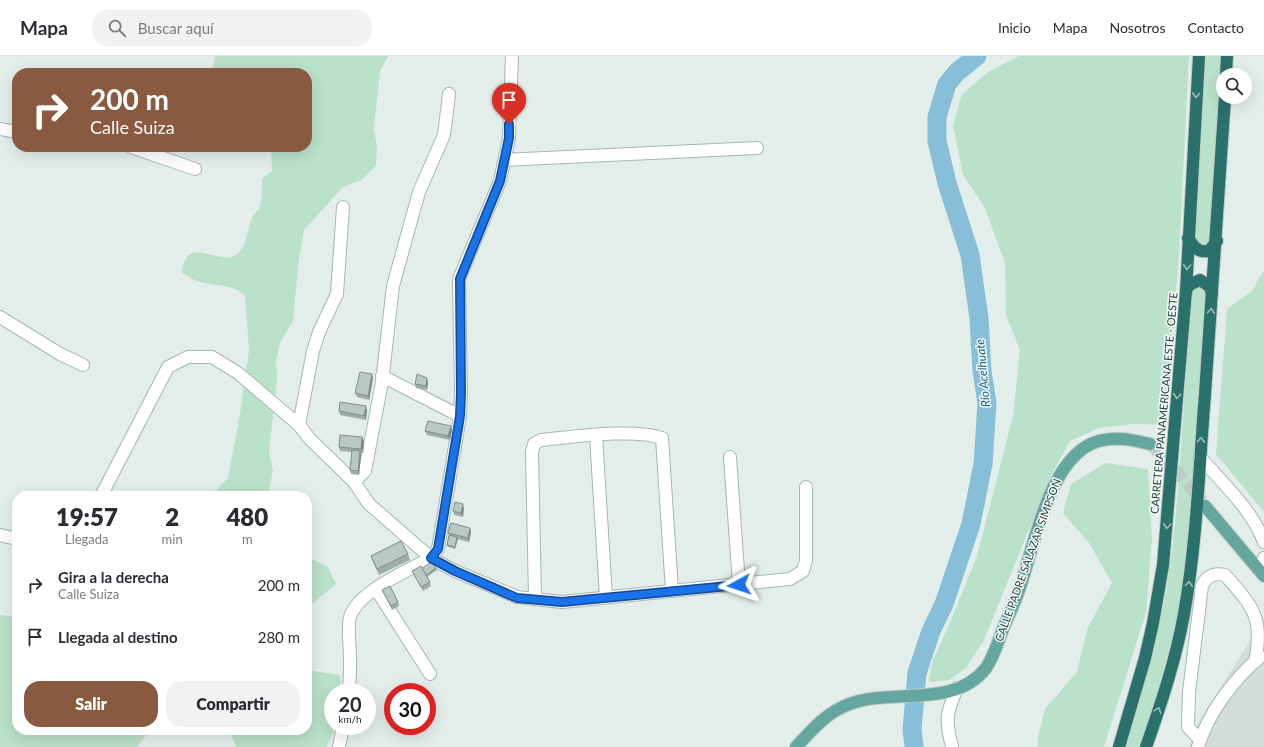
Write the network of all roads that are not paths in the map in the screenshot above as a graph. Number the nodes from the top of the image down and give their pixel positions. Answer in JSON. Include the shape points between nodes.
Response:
{"nodes":[{"id":1,"x":512,"y":56,"type":"edge"},
{"id":2,"x":1199,"y":56,"type":"edge"},
{"id":3,"x":1227,"y":56,"type":"edge"},
{"id":4,"x":1226,"y":68,"type":"edge"},
{"id":5,"x":449,"y":94,"type":"dead end"},
{"id":6,"x":1224,"y":104,"type":"edge"},
{"id":7,"x":0,"y":129,"type":"edge"},
{"id":8,"x":12,"y":131,"type":"edge"},
{"id":9,"x":758,"y":148,"type":"dead end"},
{"id":10,"x":146,"y":152,"type":"edge"},
{"id":11,"x":505,"y":160,"type":"junction"},
{"id":12,"x":195,"y":169,"type":"dead end"},
{"id":13,"x":343,"y":207,"type":"dead end"},
{"id":14,"x":1188,"y":238,"type":"junction"},
{"id":15,"x":1217,"y":241,"type":"junction"},
{"id":16,"x":1186,"y":291,"type":"junction"},
{"id":17,"x":1212,"y":293,"type":"junction"},
{"id":18,"x":0,"y":318,"type":"edge"},
{"id":19,"x":83,"y":365,"type":"dead end"},
{"id":20,"x":382,"y":376,"type":"junction"},
{"id":21,"x":460,"y":416,"type":"junction"},
{"id":22,"x":298,"y":424,"type":"junction"},
{"id":23,"x":596,"y":436,"type":"junction"},
{"id":24,"x":1150,"y":444,"type":"tunnel mouth"},
{"id":25,"x":730,"y":457,"type":"dead end"},
{"id":26,"x":1200,"y":457,"type":"junction"},
{"id":27,"x":354,"y":482,"type":"junction"},
{"id":28,"x":806,"y":488,"type":"dead end"},
{"id":29,"x":104,"y":491,"type":"edge"},
{"id":30,"x":1205,"y":506,"type":"tunnel mouth"},
{"id":31,"x":0,"y":535,"type":"edge"},
{"id":32,"x":12,"y":538,"type":"edge"},
{"id":33,"x":1264,"y":542,"type":"edge"},
{"id":34,"x":431,"y":558,"type":"junction"},
{"id":35,"x":1264,"y":558,"type":"edge"},
{"id":36,"x":1263,"y":573,"type":"edge"},
{"id":37,"x":739,"y":585,"type":"junction"},
{"id":38,"x":376,"y":589,"type":"junction"},
{"id":39,"x":672,"y":591,"type":"junction"},
{"id":40,"x":606,"y":597,"type":"junction"},
{"id":41,"x":535,"y":600,"type":"junction"},
{"id":42,"x":1259,"y":658,"type":"edge"},
{"id":43,"x":430,"y":674,"type":"dead end"},
{"id":44,"x":349,"y":683,"type":"edge"},
{"id":45,"x":957,"y":688,"type":"junction"},
{"id":46,"x":341,"y":735,"type":"edge"},
{"id":47,"x":1199,"y":744,"type":"edge"},
{"id":48,"x":339,"y":747,"type":"edge"},
{"id":49,"x":796,"y":747,"type":"edge"},
{"id":50,"x":952,"y":747,"type":"edge"},
{"id":51,"x":1119,"y":747,"type":"edge"},
{"id":52,"x":1146,"y":747,"type":"edge"}],
"edges":[{"from":1,"to":11,"type":"street","via":[[509,138]]},
{"from":2,"to":14,"type":"highway","name":"CARRETERA PANAMERICANA ESTE - OESTE","one_way":true},
{"from":3,"to":4,"type":"highway"},
{"from":5,"to":20,"type":"street","via":[[444,135],[419,192],[393,286]]},
{"from":6,"to":15,"type":"highway"},
{"from":7,"to":8,"type":"street"},
{"from":9,"to":11,"type":"street"},
{"from":10,"to":12,"type":"street"},
{"from":11,"to":21,"type":"street","via":[[500,181],[460,279]]},
{"from":13,"to":22,"type":"street","via":[[337,294],[312,351]]},
{"from":14,"to":15,"type":"highway","via":[[1196,250],[1202,252],[1209,251]]},
{"from":14,"to":16,"type":"highway","name":"CARRETERA PANAMERICANA ESTE - OESTE","one_way":true},
{"from":15,"to":17,"type":"highway"},
{"from":16,"to":17,"type":"highway","via":[[1189,285],[1200,280],[1209,286]]},
{"from":16,"to":51,"type":"highway","name":"CARRETERA PANAMERICANA ESTE - OESTE","one_way":true,"via":[[1163,565],[1147,651]]},
{"from":26,"to":17,"type":"highway","one_way":true},
{"from":18,"to":19,"type":"street"},
{"from":20,"to":21,"type":"street"},
{"from":20,"to":27,"type":"street","via":[[365,471]]},
{"from":21,"to":34,"type":"street","via":[[438,549]]},
{"from":22,"to":27,"type":"street"},
{"from":22,"to":29,"type":"street","via":[[238,373],[212,357],[188,357],[168,367]]},
{"from":23,"to":39,"type":"street","via":[[650,434],[662,438]]},
{"from":23,"to":40,"type":"street"},
{"from":23,"to":41,"type":"street","via":[[541,440],[534,444],[532,452]]},
{"from":24,"to":45,"type":"main road","name":"CALLE PADRE SALAZAR SIMPSON","via":[[1110,438],[1098,441],[1080,451],[1066,464],[1051,492],[1019,590],[992,659],[977,678]]},
{"from":25,"to":37,"type":"street"},
{"from":26,"to":33,"type":"street","via":[[1241,503],[1260,531]]},
{"from":52,"to":26,"type":"highway","one_way":true,"via":[[1167,682],[1183,616],[1193,553]]},
{"from":27,"to":34,"type":"street","via":[[369,504]]},
{"from":28,"to":37,"type":"street","via":[[806,560],[802,571],[790,579]]},
{"from":30,"to":36,"type":"main road"},
{"from":31,"to":32,"type":"street"},
{"from":34,"to":38,"type":"street"},
{"from":34,"to":41,"type":"street","via":[[517,598]]},
{"from":35,"to":36,"type":"street"},
{"from":37,"to":39,"type":"street"},
{"from":38,"to":43,"type":"street"},
{"from":38,"to":44,"type":"street","via":[[360,600],[351,612]]},
{"from":39,"to":40,"type":"street"},
{"from":40,"to":41,"type":"street","via":[[562,602]]},
{"from":42,"to":47,"type":"street","via":[[1237,679],[1220,702]]},
{"from":42,"to":47,"type":"street","via":[[1256,617],[1250,603],[1225,575],[1212,575],[1202,586],[1189,692],[1188,727]]},
{"from":45,"to":49,"type":"main road","name":"CALLE PADRE SALAZAR SIMPSON","via":[[938,695],[879,697],[847,704],[832,712]]},
{"from":45,"to":50,"type":"street","via":[[946,723]]},
{"from":46,"to":48,"type":"street"}]}
